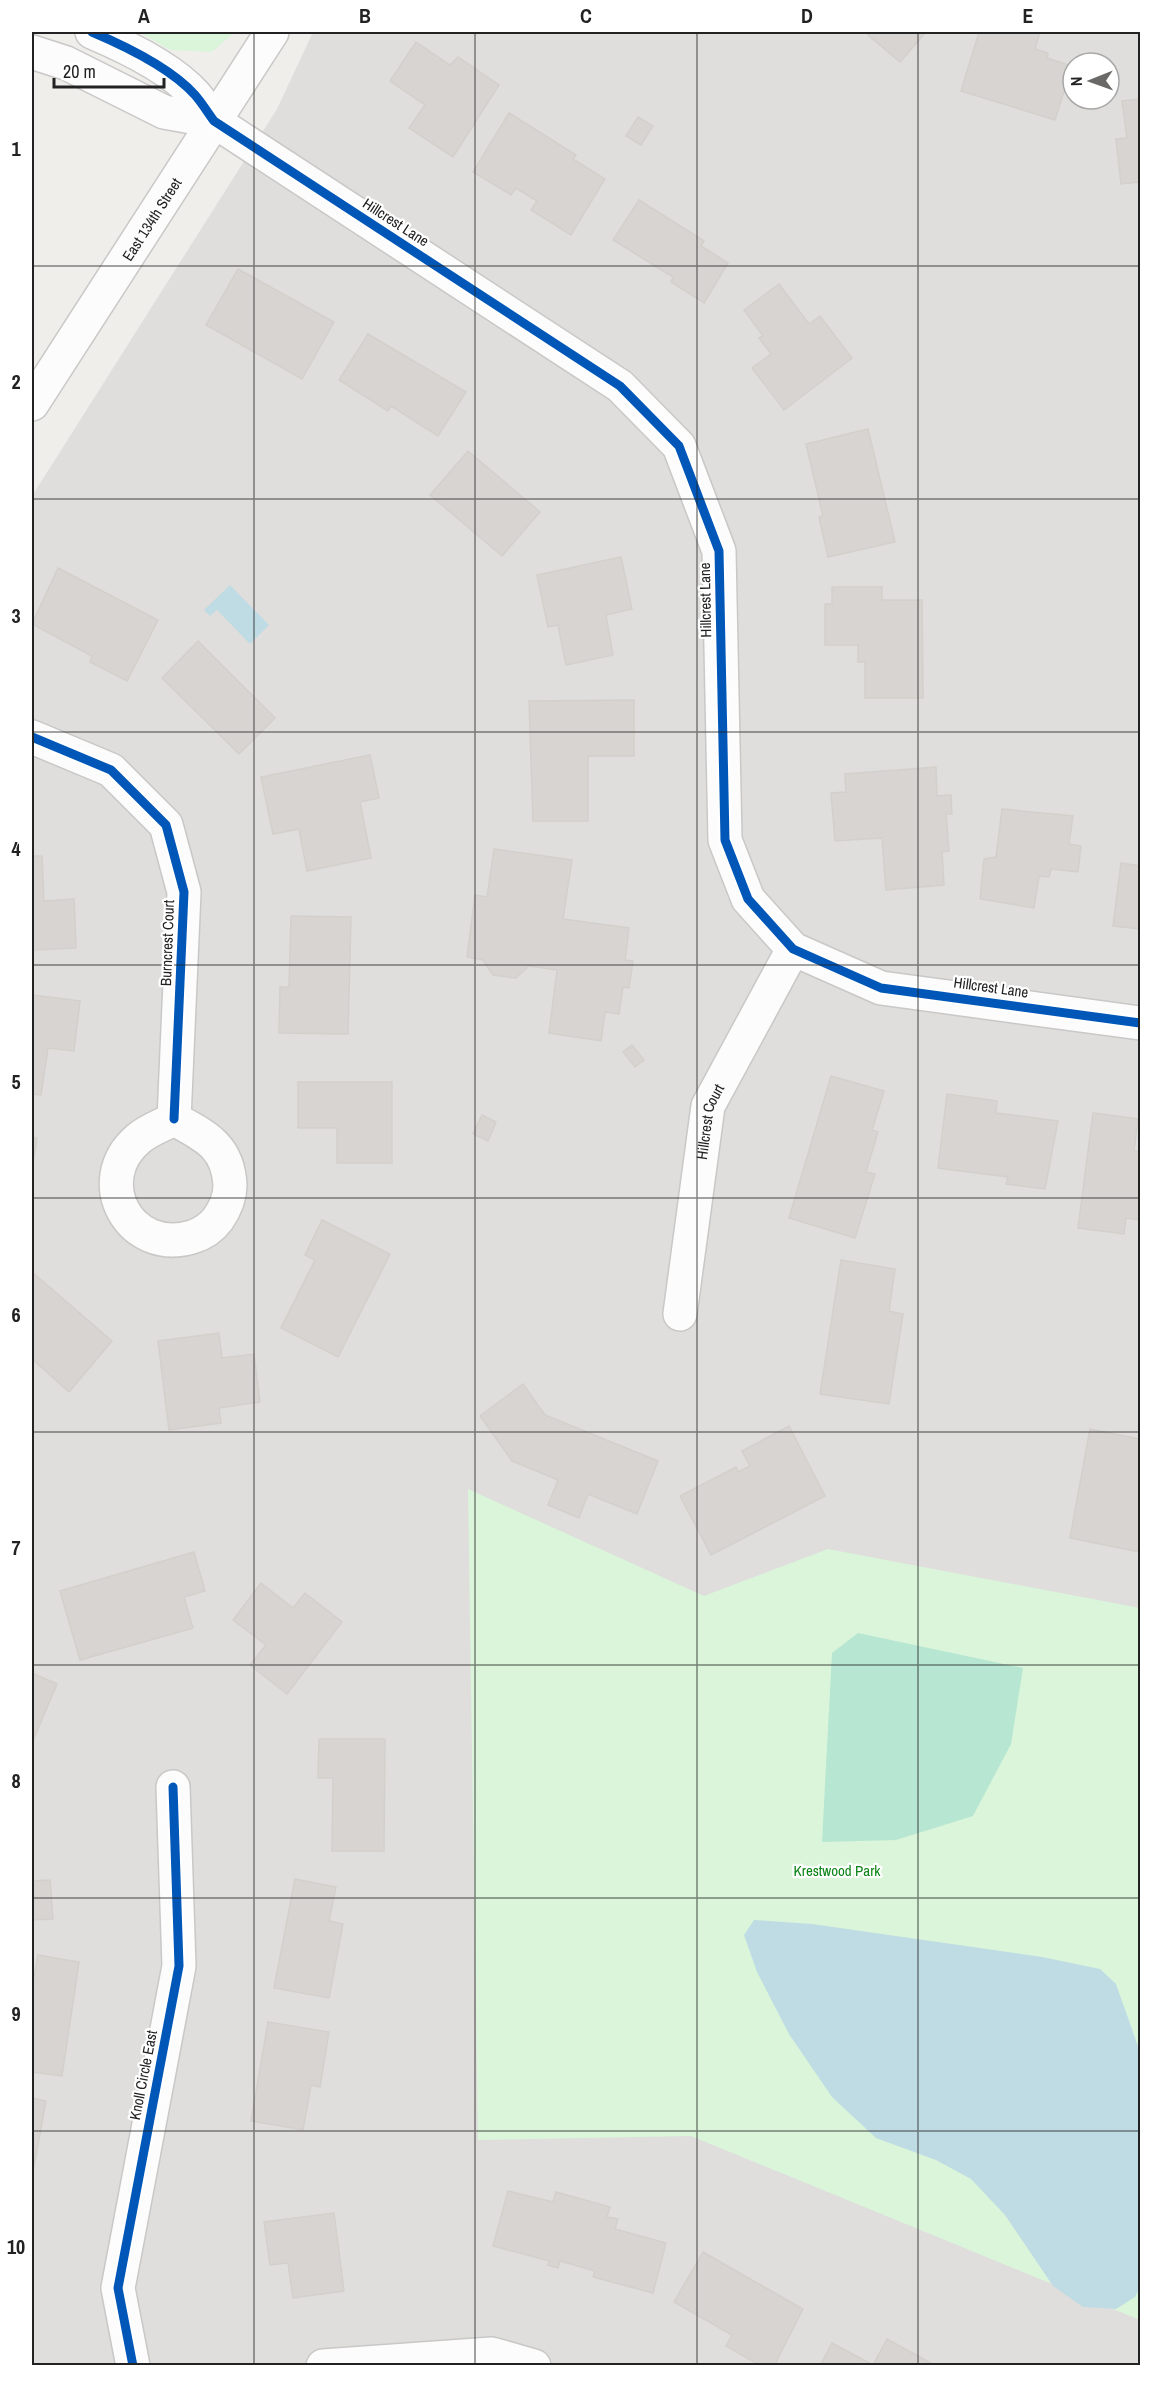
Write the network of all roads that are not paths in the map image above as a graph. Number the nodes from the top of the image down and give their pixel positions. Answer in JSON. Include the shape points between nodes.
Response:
{"nodes":[{"id":1,"x":92,"y":32,"type":"edge"},
{"id":2,"x":272,"y":32,"type":"edge"},
{"id":3,"x":32,"y":52,"type":"edge"},
{"id":4,"x":214,"y":121,"type":"junction"},
{"id":5,"x":32,"y":404,"type":"edge"},
{"id":6,"x":32,"y":737,"type":"edge"},
{"id":7,"x":793,"y":949,"type":"junction"},
{"id":8,"x":1140,"y":1023,"type":"edge"},
{"id":9,"x":174,"y":1119,"type":"dead end"},
{"id":10,"x":680,"y":1314,"type":"dead end"},
{"id":11,"x":173,"y":1787,"type":"dead end"},
{"id":12,"x":133,"y":2366,"type":"edge"},
{"id":13,"x":323,"y":2366,"type":"edge"},
{"id":14,"x":534,"y":2366,"type":"edge"}],
"edges":[{"from":1,"to":4,"type":"street","via":[[170,74],[195,95]]},
{"from":2,"to":4,"type":"street","name":"East 134th Street"},
{"from":3,"to":4,"type":"street","via":[[66,63],[164,112]]},
{"from":4,"to":5,"type":"street","name":"East 134th Street"},
{"from":4,"to":7,"type":"street","name":"Hillcrest Lane","via":[[620,386],[679,446],[719,551],[725,840],[748,899]]},
{"from":6,"to":9,"type":"street","name":"Burncrest Court","via":[[111,770],[166,825],[184,892]]},
{"from":7,"to":8,"type":"street","name":"Hillcrest Lane","via":[[881,988]]},
{"from":7,"to":10,"type":"street","name":"Hillcrest Court","via":[[708,1106]]},
{"from":11,"to":12,"type":"street","name":"Knoll Circle East","via":[[179,1966],[118,2288]]},
{"from":13,"to":14,"type":"street","via":[[492,2354]]}]}
